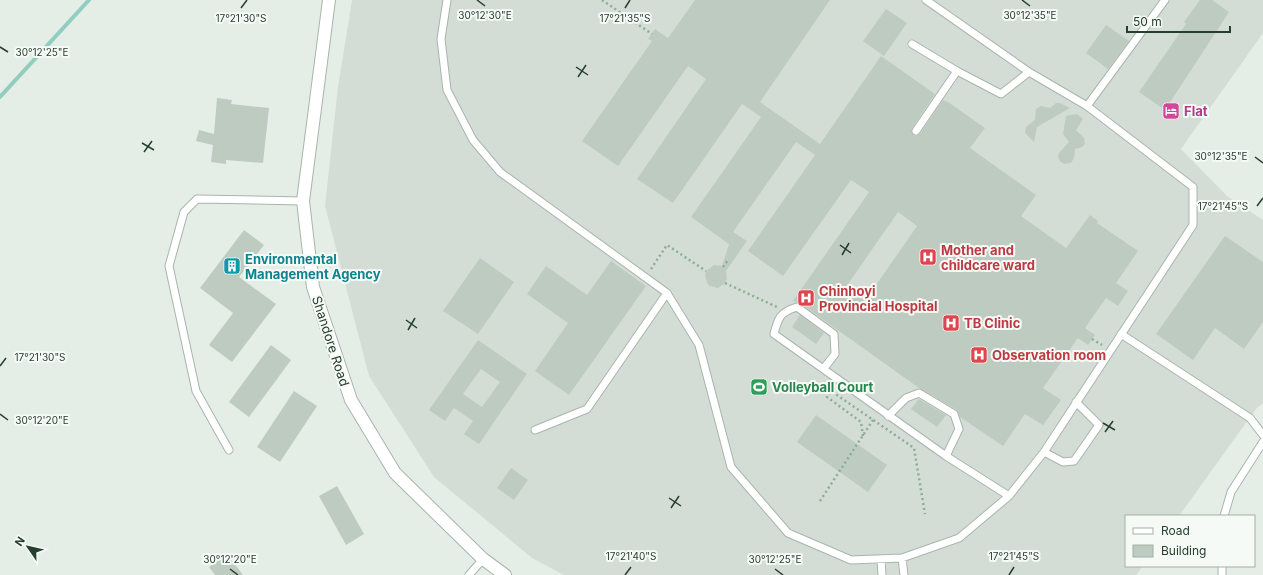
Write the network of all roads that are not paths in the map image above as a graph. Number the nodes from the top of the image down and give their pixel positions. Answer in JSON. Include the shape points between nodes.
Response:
{"nodes":[{"id":1,"x":330,"y":0,"type":"edge"},
{"id":2,"x":447,"y":0,"type":"edge"},
{"id":3,"x":926,"y":0,"type":"edge"},
{"id":4,"x":1165,"y":0,"type":"edge"},
{"id":5,"x":912,"y":44,"type":"dead end"},
{"id":6,"x":957,"y":72,"type":"junction"},
{"id":7,"x":1029,"y":72,"type":"junction"},
{"id":8,"x":1087,"y":106,"type":"junction"},
{"id":9,"x":916,"y":131,"type":"dead end"},
{"id":10,"x":303,"y":201,"type":"junction"},
{"id":11,"x":667,"y":293,"type":"junction"},
{"id":12,"x":1121,"y":334,"type":"junction"},
{"id":13,"x":824,"y":368,"type":"junction"},
{"id":14,"x":1076,"y":402,"type":"junction"},
{"id":15,"x":888,"y":416,"type":"junction"},
{"id":16,"x":535,"y":430,"type":"dead end"},
{"id":17,"x":1263,"y":435,"type":"edge"},
{"id":18,"x":1263,"y":442,"type":"edge"},
{"id":19,"x":229,"y":450,"type":"dead end"},
{"id":20,"x":1044,"y":452,"type":"junction"},
{"id":21,"x":946,"y":456,"type":"junction"},
{"id":22,"x":1009,"y":496,"type":"junction"},
{"id":23,"x":1224,"y":515,"type":"edge"},
{"id":24,"x":902,"y":558,"type":"junction"},
{"id":25,"x":881,"y":559,"type":"junction"},
{"id":26,"x":483,"y":560,"type":"junction"},
{"id":27,"x":469,"y":575,"type":"edge"},
{"id":28,"x":505,"y":575,"type":"edge"},
{"id":29,"x":882,"y":575,"type":"edge"},
{"id":30,"x":904,"y":575,"type":"edge"}],
"edges":[{"from":1,"to":10,"type":"street","name":"Shandore Road"},
{"from":2,"to":11,"type":"lane","via":[[441,39],[447,90],[473,140],[500,172]]},
{"from":3,"to":7,"type":"lane"},
{"from":4,"to":8,"type":"lane"},
{"from":5,"to":6,"type":"lane"},
{"from":6,"to":7,"type":"lane","via":[[1001,94]]},
{"from":6,"to":9,"type":"lane"},
{"from":7,"to":8,"type":"lane"},
{"from":8,"to":12,"type":"lane","via":[[1193,187],[1193,225]]},
{"from":10,"to":19,"type":"lane","via":[[197,199],[184,212],[170,266],[196,391]]},
{"from":10,"to":26,"type":"street","name":"Shandore Road","via":[[313,287],[351,400],[394,473]]},
{"from":11,"to":16,"type":"lane","via":[[587,409]]},
{"from":11,"to":25,"type":"lane","via":[[699,345],[731,467],[788,533],[851,560]]},
{"from":12,"to":14,"type":"lane"},
{"from":12,"to":17,"type":"lane","via":[[1250,418]]},
{"from":13,"to":13,"type":"lane","via":[[774,334],[778,320],[785,311],[797,307],[834,334],[835,354]]},
{"from":13,"to":15,"type":"lane"},
{"from":14,"to":20,"type":"lane"},
{"from":14,"to":20,"type":"lane","via":[[1099,426],[1074,461],[1063,462]]},
{"from":15,"to":21,"type":"lane"},
{"from":15,"to":21,"type":"lane","via":[[906,398],[919,393],[954,414],[959,429]]},
{"from":18,"to":23,"type":"lane","via":[[1231,492]]},
{"from":20,"to":22,"type":"lane"},
{"from":21,"to":22,"type":"lane"},
{"from":22,"to":24,"type":"lane","via":[[959,538]]},
{"from":24,"to":25,"type":"lane"},
{"from":24,"to":30,"type":"lane"},
{"from":25,"to":29,"type":"lane"},
{"from":26,"to":27,"type":"lane"},
{"from":26,"to":28,"type":"street","name":"Shandore Road"}]}
